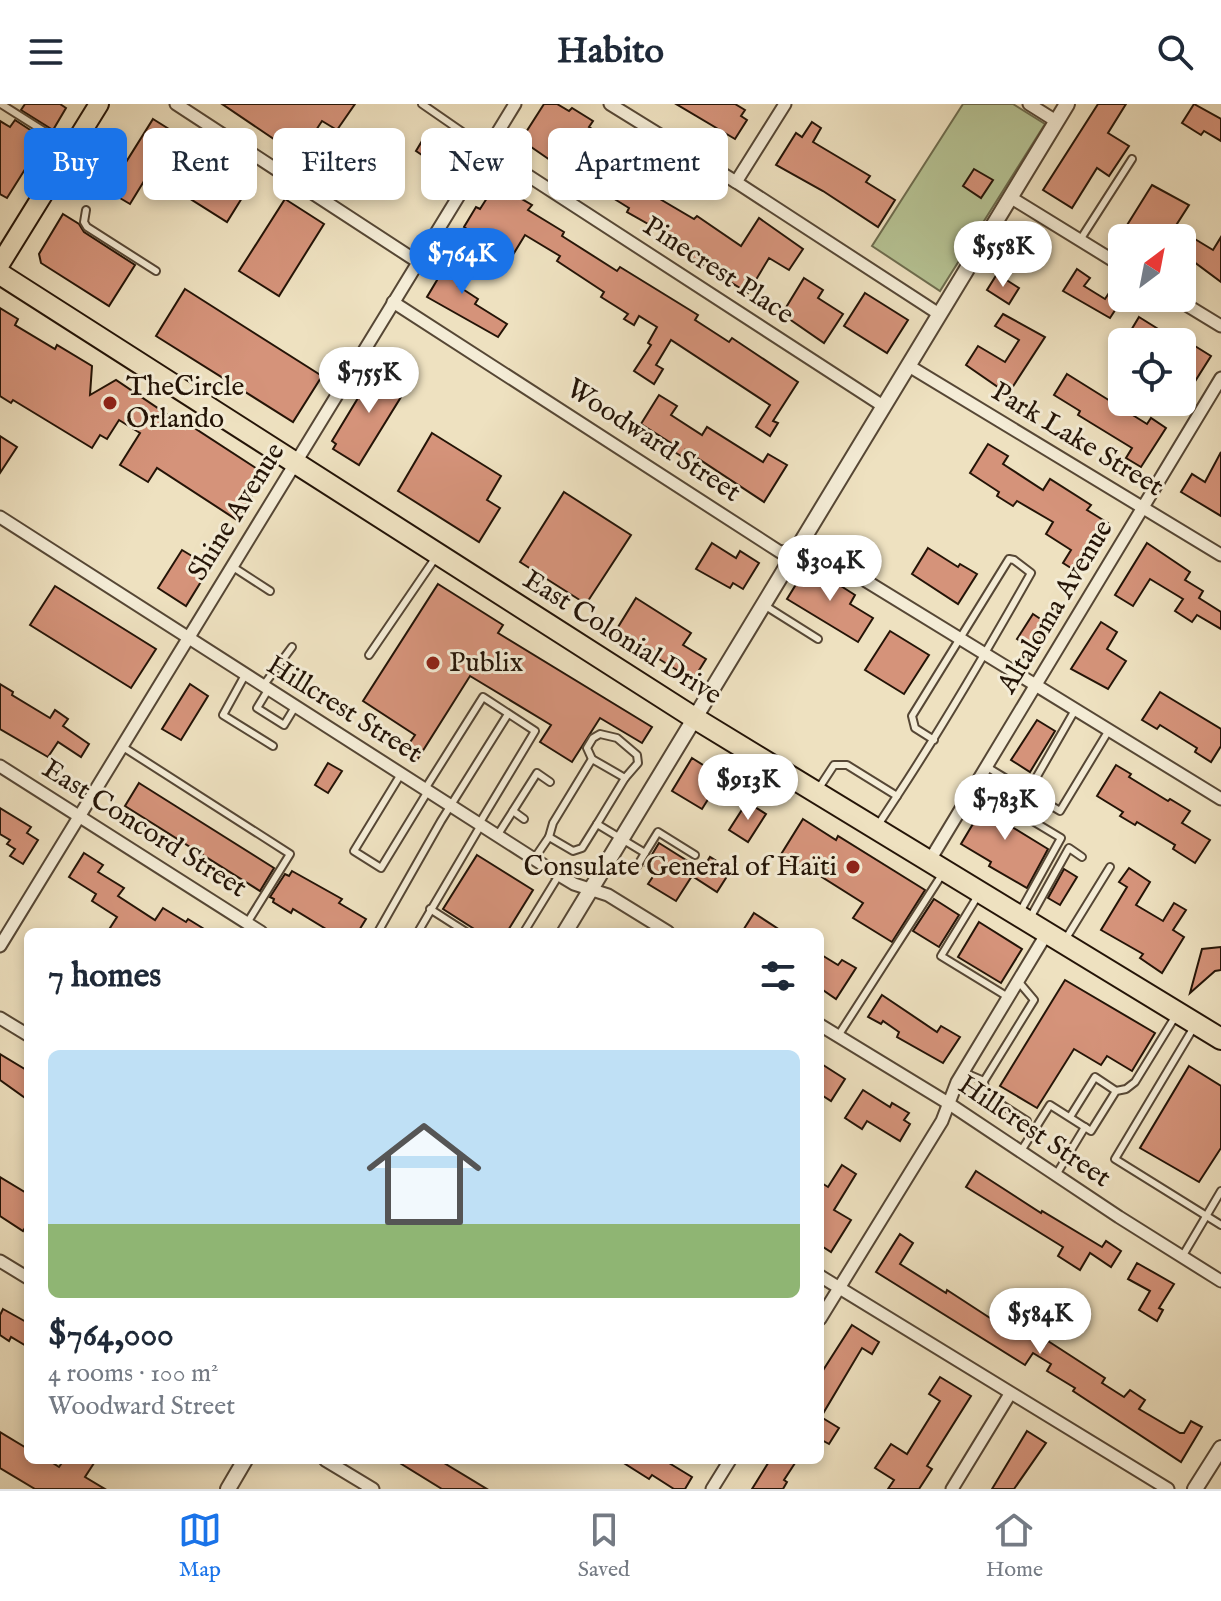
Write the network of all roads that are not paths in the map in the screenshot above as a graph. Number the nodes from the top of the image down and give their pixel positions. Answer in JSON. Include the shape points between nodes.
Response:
{"nodes":[{"id":1,"x":1,"y":104,"type":"edge"},
{"id":2,"x":99,"y":104,"type":"edge"},
{"id":3,"x":176,"y":104,"type":"edge"},
{"id":4,"x":422,"y":104,"type":"edge"},
{"id":5,"x":515,"y":104,"type":"edge"},
{"id":6,"x":610,"y":104,"type":"edge"},
{"id":7,"x":785,"y":104,"type":"edge"},
{"id":8,"x":1029,"y":104,"type":"edge"},
{"id":9,"x":1067,"y":104,"type":"edge"},
{"id":10,"x":1056,"y":121,"type":"junction"},
{"id":11,"x":39,"y":128,"type":"edge"},
{"id":12,"x":85,"y":128,"type":"edge"},
{"id":13,"x":457,"y":128,"type":"edge"},
{"id":14,"x":500,"y":128,"type":"edge"},
{"id":15,"x":1132,"y":159,"type":"dead end"},
{"id":16,"x":532,"y":178,"type":"edge"},
{"id":17,"x":736,"y":182,"type":"junction"},
{"id":18,"x":1010,"y":197,"type":"junction"},
{"id":19,"x":40,"y":200,"type":"edge"},
{"id":20,"x":456,"y":200,"type":"edge"},
{"id":21,"x":86,"y":210,"type":"dead end"},
{"id":22,"x":1080,"y":240,"type":"junction"},
{"id":23,"x":1108,"y":257,"type":"edge"},
{"id":24,"x":418,"y":262,"type":"junction"},
{"id":25,"x":0,"y":264,"type":"edge"},
{"id":26,"x":156,"y":271,"type":"dead end"},
{"id":27,"x":0,"y":274,"type":"edge"},
{"id":28,"x":393,"y":302,"type":"junction"},
{"id":29,"x":1196,"y":311,"type":"edge"},
{"id":30,"x":939,"y":314,"type":"junction"},
{"id":31,"x":1221,"y":326,"type":"edge"},
{"id":32,"x":909,"y":366,"type":"junction"},
{"id":33,"x":1221,"y":378,"type":"edge"},
{"id":34,"x":883,"y":406,"type":"junction"},
{"id":35,"x":297,"y":463,"type":"junction"},
{"id":36,"x":1144,"y":508,"type":"junction"},
{"id":37,"x":0,"y":517,"type":"edge"},
{"id":38,"x":797,"y":550,"type":"junction"},
{"id":39,"x":438,"y":554,"type":"junction"},
{"id":40,"x":1221,"y":555,"type":"edge"},
{"id":41,"x":232,"y":566,"type":"junction"},
{"id":42,"x":270,"y":591,"type":"dead end"},
{"id":43,"x":764,"y":605,"type":"junction"},
{"id":44,"x":187,"y":639,"type":"junction"},
{"id":45,"x":818,"y":639,"type":"dead end"},
{"id":46,"x":961,"y":640,"type":"junction"},
{"id":47,"x":292,"y":647,"type":"dead end"},
{"id":48,"x":369,"y":655,"type":"dead end"},
{"id":49,"x":985,"y":655,"type":"junction"},
{"id":50,"x":245,"y":675,"type":"junction"},
{"id":51,"x":1037,"y":687,"type":"junction"},
{"id":52,"x":266,"y":688,"type":"junction"},
{"id":53,"x":295,"y":707,"type":"junction"},
{"id":54,"x":1075,"y":710,"type":"junction"},
{"id":55,"x":508,"y":714,"type":"junction"},
{"id":56,"x":696,"y":719,"type":"junction"},
{"id":57,"x":1109,"y":730,"type":"junction"},
{"id":58,"x":934,"y":740,"type":"junction"},
{"id":59,"x":121,"y":746,"type":"junction"},
{"id":60,"x":273,"y":746,"type":"dead end"},
{"id":61,"x":592,"y":759,"type":"junction"},
{"id":62,"x":0,"y":766,"type":"edge"},
{"id":63,"x":987,"y":767,"type":"junction"},
{"id":64,"x":401,"y":774,"type":"junction"},
{"id":65,"x":625,"y":778,"type":"junction"},
{"id":66,"x":550,"y":782,"type":"dead end"},
{"id":67,"x":426,"y":790,"type":"junction"},
{"id":68,"x":816,"y":792,"type":"junction"},
{"id":69,"x":1028,"y":792,"type":"junction"},
{"id":70,"x":897,"y":796,"type":"junction"},
{"id":71,"x":1221,"y":799,"type":"edge"},
{"id":72,"x":452,"y":807,"type":"junction"},
{"id":73,"x":513,"y":811,"type":"junction"},
{"id":74,"x":78,"y":815,"type":"junction"},
{"id":75,"x":524,"y":819,"type":"dead end"},
{"id":76,"x":1031,"y":820,"type":"dead end"},
{"id":77,"x":480,"y":824,"type":"junction"},
{"id":78,"x":597,"y":824,"type":"junction"},
{"id":79,"x":877,"y":828,"type":"junction"},
{"id":80,"x":497,"y":836,"type":"junction"},
{"id":81,"x":549,"y":837,"type":"junction"},
{"id":82,"x":622,"y":839,"type":"junction"},
{"id":83,"x":645,"y":853,"type":"junction"},
{"id":84,"x":695,"y":855,"type":"dead end"},
{"id":85,"x":1082,"y":857,"type":"dead end"},
{"id":86,"x":534,"y":859,"type":"junction"},
{"id":87,"x":937,"y":865,"type":"junction"},
{"id":88,"x":1110,"y":867,"type":"dead end"},
{"id":89,"x":636,"y":868,"type":"dead end"},
{"id":90,"x":559,"y":875,"type":"junction"},
{"id":91,"x":591,"y":890,"type":"junction"},
{"id":92,"x":980,"y":892,"type":"junction"},
{"id":93,"x":430,"y":909,"type":"junction"},
{"id":94,"x":1023,"y":918,"type":"junction"},
{"id":95,"x":247,"y":923,"type":"junction"},
{"id":96,"x":255,"y":928,"type":"edge"},
{"id":97,"x":380,"y":928,"type":"edge"},
{"id":98,"x":420,"y":928,"type":"edge"},
{"id":99,"x":453,"y":928,"type":"edge"},
{"id":100,"x":526,"y":928,"type":"edge"},
{"id":101,"x":567,"y":928,"type":"edge"},
{"id":102,"x":662,"y":928,"type":"edge"},
{"id":103,"x":1055,"y":938,"type":"junction"},
{"id":104,"x":0,"y":946,"type":"edge"},
{"id":105,"x":1018,"y":981,"type":"junction"},
{"id":106,"x":1008,"y":997,"type":"junction"},
{"id":107,"x":1177,"y":1012,"type":"junction"},
{"id":108,"x":0,"y":1018,"type":"edge"},
{"id":109,"x":1196,"y":1024,"type":"junction"},
{"id":110,"x":824,"y":1027,"type":"edge"},
{"id":111,"x":24,"y":1033,"type":"edge"},
{"id":112,"x":838,"y":1036,"type":"junction"},
{"id":113,"x":1221,"y":1039,"type":"edge"},
{"id":114,"x":963,"y":1072,"type":"junction"},
{"id":115,"x":984,"y":1081,"type":"junction"},
{"id":116,"x":1116,"y":1091,"type":"junction"},
{"id":117,"x":948,"y":1103,"type":"junction"},
{"id":118,"x":1070,"y":1117,"type":"junction"},
{"id":119,"x":1027,"y":1121,"type":"dead end"},
{"id":120,"x":1085,"y":1127,"type":"junction"},
{"id":121,"x":1021,"y":1151,"type":"junction"},
{"id":122,"x":1056,"y":1175,"type":"junction"},
{"id":123,"x":1221,"y":1191,"type":"edge"},
{"id":124,"x":1206,"y":1216,"type":"junction"},
{"id":125,"x":1221,"y":1225,"type":"edge"},
{"id":126,"x":1182,"y":1257,"type":"junction"},
{"id":127,"x":0,"y":1261,"type":"edge"},
{"id":128,"x":24,"y":1276,"type":"edge"},
{"id":129,"x":824,"y":1278,"type":"edge"},
{"id":130,"x":1221,"y":1281,"type":"edge"},
{"id":131,"x":840,"y":1288,"type":"junction"},
{"id":132,"x":824,"y":1313,"type":"edge"},
{"id":133,"x":1010,"y":1394,"type":"junction"},
{"id":134,"x":1221,"y":1448,"type":"edge"},
{"id":135,"x":243,"y":1464,"type":"edge"},
{"id":136,"x":332,"y":1464,"type":"edge"},
{"id":137,"x":724,"y":1464,"type":"edge"},
{"id":138,"x":228,"y":1489,"type":"edge"},
{"id":139,"x":373,"y":1489,"type":"edge"},
{"id":140,"x":712,"y":1489,"type":"edge"},
{"id":141,"x":952,"y":1489,"type":"edge"},
{"id":142,"x":1168,"y":1489,"type":"edge"},
{"id":143,"x":1195,"y":1489,"type":"edge"}],
"edges":[{"from":1,"to":11,"type":"lane"},
{"from":2,"to":12,"type":"main road"},
{"from":3,"to":24,"type":"street"},
{"from":4,"to":13,"type":"lane"},
{"from":5,"to":14,"type":"street","name":"Shine Avenue"},
{"from":6,"to":17,"type":"street"},
{"from":7,"to":17,"type":"street"},
{"from":8,"to":10,"type":"street"},
{"from":9,"to":10,"type":"street"},
{"from":10,"to":18,"type":"street"},
{"from":15,"to":22,"type":"lane"},
{"from":16,"to":34,"type":"street","name":"Pinecrest Place"},
{"from":17,"to":30,"type":"street"},
{"from":18,"to":22,"type":"street"},
{"from":18,"to":30,"type":"street"},
{"from":19,"to":25,"type":"main road"},
{"from":20,"to":24,"type":"street","name":"Shine Avenue"},
{"from":21,"to":26,"type":"lane","via":[[87,227]]},
{"from":22,"to":23,"type":"street"},
{"from":24,"to":28,"type":"street","name":"Shine Avenue"},
{"from":27,"to":35,"type":"highway","name":"East Colonial Drive"},
{"from":28,"to":35,"type":"street","name":"Shine Avenue"},
{"from":28,"to":38,"type":"street","name":"Woodward Street","via":[[780,552]]},
{"from":29,"to":31,"type":"street"},
{"from":30,"to":32,"type":"street"},
{"from":32,"to":34,"type":"street"},
{"from":32,"to":36,"type":"street","name":"Park Lake Street"},
{"from":33,"to":36,"type":"street","name":"Altaloma Avenue"},
{"from":34,"to":38,"type":"street"},
{"from":35,"to":39,"type":"highway","name":"East Colonial Drive"},
{"from":35,"to":41,"type":"street","name":"Shine Avenue"},
{"from":36,"to":40,"type":"street","name":"Park Lake Street"},
{"from":36,"to":51,"type":"street","name":"Altaloma Avenue"},
{"from":37,"to":44,"type":"street","name":"Hillcrest Street"},
{"from":38,"to":43,"type":"street"},
{"from":38,"to":46,"type":"street","name":"Woodward Street","via":[[814,549]]},
{"from":39,"to":48,"type":"lane"},
{"from":39,"to":56,"type":"highway","name":"East Colonial Drive"},
{"from":41,"to":42,"type":"lane"},
{"from":41,"to":44,"type":"street","name":"Shine Avenue"},
{"from":43,"to":45,"type":"lane"},
{"from":43,"to":56,"type":"street"},
{"from":44,"to":50,"type":"street","name":"Hillcrest Street"},
{"from":44,"to":59,"type":"street","name":"Shine Avenue"},
{"from":46,"to":49,"type":"street","name":"Woodward Street"},
{"from":46,"to":49,"type":"lane","via":[[1009,559],[1014,560],[1031,573]]},
{"from":46,"to":58,"type":"lane","via":[[912,716],[915,728]]},
{"from":47,"to":52,"type":"lane"},
{"from":49,"to":51,"type":"street","name":"Woodward Street"},
{"from":49,"to":58,"type":"lane"},
{"from":50,"to":52,"type":"street","name":"Hillcrest Street"},
{"from":50,"to":60,"type":"lane","via":[[223,715]]},
{"from":51,"to":54,"type":"street","name":"Woodward Street"},
{"from":51,"to":63,"type":"street","name":"Altaloma Avenue"},
{"from":52,"to":53,"type":"street","name":"Hillcrest Street"},
{"from":52,"to":53,"type":"lane","via":[[257,708],[284,725]]},
{"from":53,"to":64,"type":"street","name":"Hillcrest Street"},
{"from":54,"to":57,"type":"street","name":"Woodward Street"},
{"from":54,"to":69,"type":"lane"},
{"from":55,"to":67,"type":"lane","via":[[483,697]]},
{"from":55,"to":72,"type":"lane"},
{"from":55,"to":77,"type":"lane","via":[[535,731]]},
{"from":56,"to":68,"type":"highway","name":"East Colonial Drive"},
{"from":56,"to":82,"type":"street"},
{"from":57,"to":69,"type":"lane","via":[[1060,811]]},
{"from":57,"to":71,"type":"street","name":"Woodward Street"},
{"from":58,"to":70,"type":"lane"},
{"from":59,"to":74,"type":"street","name":"Shine Avenue"},
{"from":59,"to":95,"type":"lane","via":[[290,854]]},
{"from":61,"to":65,"type":"lane"},
{"from":61,"to":65,"type":"lane","via":[[587,748],[593,738],[617,738],[637,755],[638,763]]},
{"from":61,"to":81,"type":"lane"},
{"from":62,"to":74,"type":"street","name":"East Concord Street"},
{"from":63,"to":69,"type":"lane"},
{"from":63,"to":87,"type":"street","name":"Altaloma Avenue"},
{"from":64,"to":67,"type":"street","name":"Hillcrest Street"},
{"from":64,"to":67,"type":"lane","via":[[354,851],[381,868]]},
{"from":65,"to":78,"type":"lane"},
{"from":66,"to":73,"type":"lane","via":[[537,773]]},
{"from":67,"to":72,"type":"street","name":"Hillcrest Street"},
{"from":68,"to":70,"type":"lane","via":[[834,765],[847,765]]},
{"from":68,"to":79,"type":"highway","name":"East Colonial Drive"},
{"from":70,"to":79,"type":"lane"},
{"from":72,"to":77,"type":"street","name":"Hillcrest Street"},
{"from":72,"to":97,"type":"lane"},
{"from":73,"to":75,"type":"lane"},
{"from":73,"to":80,"type":"lane"},
{"from":74,"to":95,"type":"street","name":"East Concord Street"},
{"from":74,"to":104,"type":"street","name":"Shine Avenue"},
{"from":76,"to":94,"type":"lane","via":[[1061,838]]},
{"from":77,"to":80,"type":"street","name":"Hillcrest Street"},
{"from":77,"to":93,"type":"lane"},
{"from":78,"to":81,"type":"lane","via":[[577,851]]},
{"from":78,"to":82,"type":"lane"},
{"from":79,"to":87,"type":"highway","name":"East Colonial Drive"},
{"from":80,"to":86,"type":"street","name":"Hillcrest Street"},
{"from":81,"to":86,"type":"lane"},
{"from":82,"to":83,"type":"lane"},
{"from":82,"to":91,"type":"street"},
{"from":83,"to":84,"type":"lane","via":[[658,832]]},
{"from":83,"to":89,"type":"lane"},
{"from":85,"to":94,"type":"lane","via":[[1069,848]]},
{"from":86,"to":90,"type":"street","name":"Hillcrest Street"},
{"from":87,"to":92,"type":"highway","name":"East Colonial Drive"},
{"from":87,"to":112,"type":"lane"},
{"from":88,"to":103,"type":"lane"},
{"from":90,"to":91,"type":"street","name":"Hillcrest Street"},
{"from":90,"to":100,"type":"lane"},
{"from":91,"to":101,"type":"street"},
{"from":91,"to":102,"type":"street","name":"Hillcrest Street"},
{"from":92,"to":94,"type":"highway","name":"East Colonial Drive"},
{"from":92,"to":106,"type":"lane","via":[[941,956]]},
{"from":93,"to":98,"type":"lane"},
{"from":93,"to":99,"type":"lane"},
{"from":94,"to":103,"type":"highway","name":"East Colonial Drive"},
{"from":95,"to":96,"type":"street","name":"East Concord Street"},
{"from":103,"to":105,"type":"street"},
{"from":103,"to":107,"type":"highway","name":"East Colonial Drive"},
{"from":105,"to":106,"type":"street"},
{"from":105,"to":115,"type":"lane","via":[[1034,1000]]},
{"from":106,"to":114,"type":"street"},
{"from":107,"to":109,"type":"highway","name":"East Colonial Drive"},
{"from":107,"to":116,"type":"lane","via":[[1135,1082]]},
{"from":108,"to":111,"type":"street"},
{"from":109,"to":113,"type":"highway","name":"East Colonial Drive"},
{"from":109,"to":124,"type":"lane","via":[[1115,1159]]},
{"from":110,"to":112,"type":"street","name":"Hillcrest Street"},
{"from":112,"to":117,"type":"street","name":"Hillcrest Street"},
{"from":114,"to":115,"type":"lane"},
{"from":114,"to":117,"type":"street"},
{"from":115,"to":119,"type":"lane","via":[[985,1094]]},
{"from":116,"to":118,"type":"lane","via":[[1095,1077]]},
{"from":116,"to":120,"type":"lane","via":[[1091,1131]]},
{"from":117,"to":121,"type":"street","name":"Hillcrest Street"},
{"from":117,"to":131,"type":"street"},
{"from":118,"to":120,"type":"lane"},
{"from":118,"to":121,"type":"lane","via":[[1050,1105]]},
{"from":120,"to":122,"type":"lane"},
{"from":121,"to":122,"type":"street","name":"Hillcrest Street"},
{"from":122,"to":126,"type":"street","name":"Hillcrest Street"},
{"from":123,"to":124,"type":"lane"},
{"from":124,"to":125,"type":"lane"},
{"from":124,"to":126,"type":"lane"},
{"from":126,"to":130,"type":"street","name":"Hillcrest Street"},
{"from":127,"to":128,"type":"street"},
{"from":129,"to":131,"type":"street"},
{"from":131,"to":132,"type":"street"},
{"from":131,"to":133,"type":"street"},
{"from":133,"to":141,"type":"street"},
{"from":133,"to":142,"type":"street"},
{"from":134,"to":143,"type":"street"},
{"from":135,"to":138,"type":"street"},
{"from":136,"to":139,"type":"street"},
{"from":137,"to":140,"type":"street"}]}
